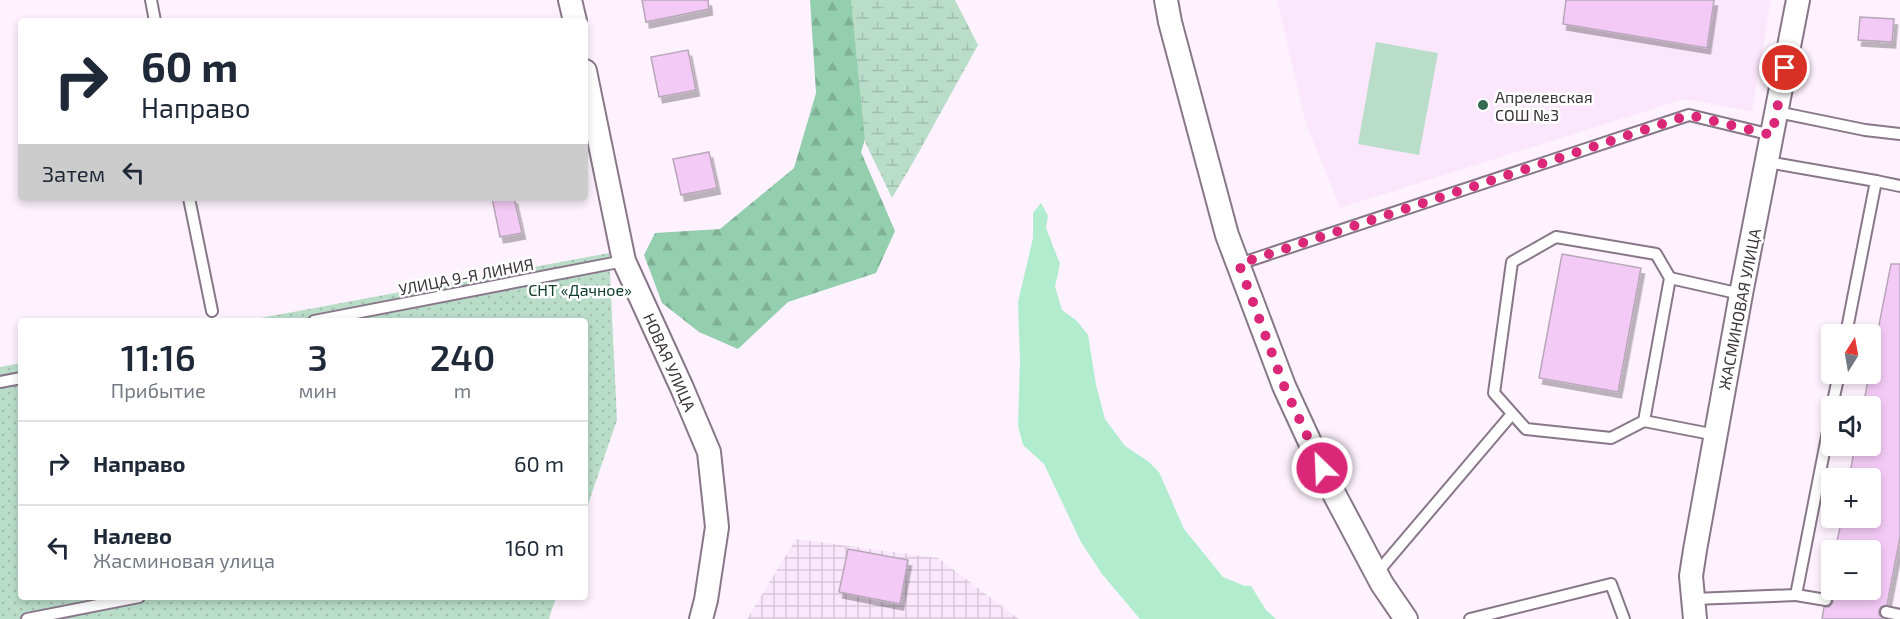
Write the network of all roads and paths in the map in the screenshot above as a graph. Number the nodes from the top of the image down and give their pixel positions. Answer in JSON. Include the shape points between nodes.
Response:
{"nodes":[{"id":1,"x":151,"y":0,"type":"edge"},
{"id":2,"x":570,"y":0,"type":"edge"},
{"id":3,"x":1166,"y":0,"type":"edge"},
{"id":4,"x":1798,"y":0,"type":"edge"},
{"id":5,"x":154,"y":18,"type":"edge"},
{"id":6,"x":573,"y":18,"type":"edge"},
{"id":7,"x":588,"y":86,"type":"edge"},
{"id":8,"x":1776,"y":112,"type":"junction"},
{"id":9,"x":1900,"y":134,"type":"edge"},
{"id":10,"x":1772,"y":135,"type":"junction"},
{"id":11,"x":1767,"y":162,"type":"junction"},
{"id":12,"x":1876,"y":182,"type":"junction"},
{"id":13,"x":1900,"y":186,"type":"edge"},
{"id":14,"x":190,"y":201,"type":"edge"},
{"id":15,"x":624,"y":261,"type":"junction"},
{"id":16,"x":1239,"y":264,"type":"junction"},
{"id":17,"x":1670,"y":278,"type":"junction"},
{"id":18,"x":1741,"y":294,"type":"junction"},
{"id":19,"x":212,"y":310,"type":"dead end"},
{"id":20,"x":330,"y":318,"type":"edge"},
{"id":21,"x":1848,"y":324,"type":"edge"},
{"id":22,"x":18,"y":379,"type":"edge"},
{"id":23,"x":0,"y":382,"type":"edge"},
{"id":24,"x":1512,"y":414,"type":"junction"},
{"id":25,"x":1644,"y":421,"type":"junction"},
{"id":26,"x":1716,"y":435,"type":"junction"},
{"id":27,"x":1823,"y":456,"type":"edge"},
{"id":28,"x":1376,"y":574,"type":"junction"},
{"id":29,"x":1796,"y":595,"type":"junction"},
{"id":30,"x":1821,"y":599,"type":"edge"},
{"id":31,"x":124,"y":600,"type":"edge"},
{"id":32,"x":1694,"y":609,"type":"edge"},
{"id":33,"x":1886,"y":612,"type":"dead end"},
{"id":34,"x":1512,"y":614,"type":"edge"},
{"id":35,"x":1900,"y":615,"type":"edge"},
{"id":36,"x":27,"y":619,"type":"edge"},
{"id":37,"x":701,"y":619,"type":"edge"},
{"id":38,"x":1406,"y":619,"type":"edge"},
{"id":39,"x":1470,"y":619,"type":"edge"},
{"id":40,"x":1624,"y":619,"type":"edge"}],
"edges":[{"from":1,"to":5,"type":"lane"},
{"from":2,"to":6,"type":"street"},
{"from":3,"to":16,"type":"street","via":[[1227,235]]},
{"from":4,"to":8,"type":"street","name":"ЖАСМИНОВАЯ УЛИЦА"},
{"from":7,"to":15,"type":"street","name":"НОВАЯ УЛИЦА"},
{"from":8,"to":9,"type":"lane"},
{"from":8,"to":10,"type":"street","name":"ЖАСМИНОВАЯ УЛИЦА"},
{"from":10,"to":11,"type":"street","name":"ЖАСМИНОВАЯ УЛИЦА"},
{"from":10,"to":16,"type":"lane","via":[[1689,115]]},
{"from":11,"to":12,"type":"lane"},
{"from":11,"to":18,"type":"street","name":"ЖАСМИНОВАЯ УЛИЦА"},
{"from":12,"to":13,"type":"lane"},
{"from":12,"to":21,"type":"lane"},
{"from":14,"to":19,"type":"lane"},
{"from":15,"to":20,"type":"lane","name":"УЛИЦА 9-Я ЛИНИЯ"},
{"from":15,"to":37,"type":"street","name":"НОВАЯ УЛИЦА","via":[[709,452],[717,527]]},
{"from":16,"to":28,"type":"street","via":[[1284,386]]},
{"from":17,"to":18,"type":"lane"},
{"from":17,"to":24,"type":"lane","via":[[1656,254],[1556,237],[1512,262],[1494,393]]},
{"from":17,"to":25,"type":"lane"},
{"from":18,"to":26,"type":"street","name":"ЖАСМИНОВАЯ УЛИЦА"},
{"from":22,"to":23,"type":"lane"},
{"from":24,"to":25,"type":"lane","via":[[1526,429],[1611,438]]},
{"from":24,"to":28,"type":"lane"},
{"from":25,"to":26,"type":"lane"},
{"from":26,"to":32,"type":"street","name":"ЖАСМИНОВАЯ УЛИЦА","via":[[1695,550]]},
{"from":27,"to":29,"type":"lane"},
{"from":28,"to":38,"type":"street"},
{"from":29,"to":30,"type":"lane"},
{"from":29,"to":32,"type":"lane"},
{"from":31,"to":36,"type":"lane"},
{"from":33,"to":35,"type":"lane"},
{"from":34,"to":39,"type":"lane"},
{"from":34,"to":40,"type":"lane","via":[[1611,584]]}]}
